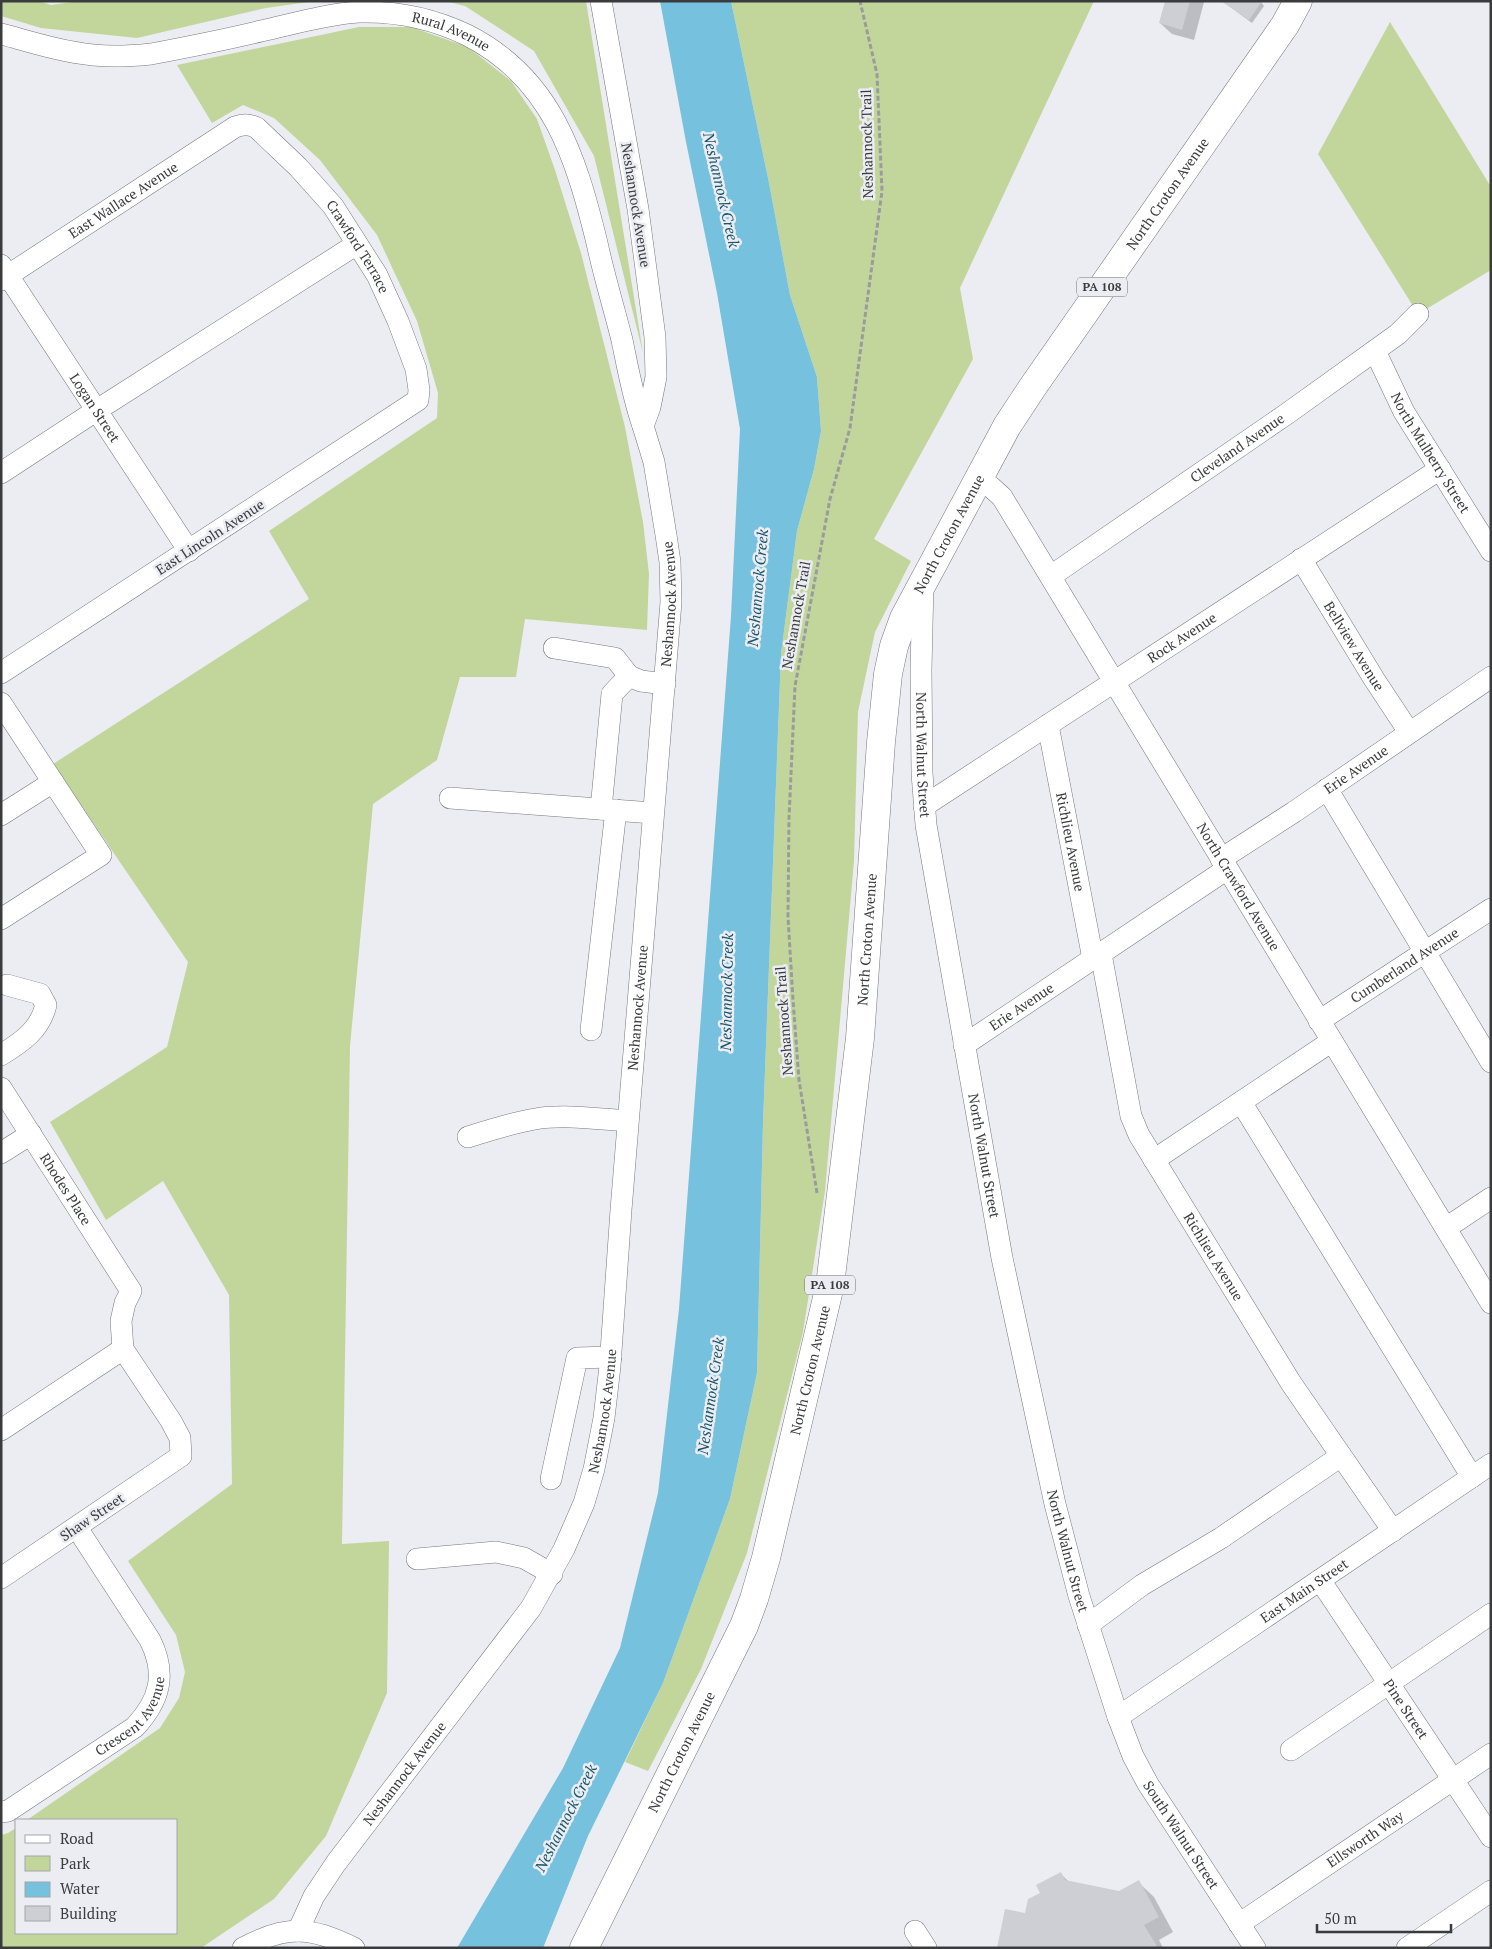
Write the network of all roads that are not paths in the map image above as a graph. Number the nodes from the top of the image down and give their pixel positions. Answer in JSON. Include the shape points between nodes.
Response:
{"nodes":[{"id":1,"x":601,"y":1,"type":"edge"},
{"id":2,"x":1298,"y":1,"type":"edge"},
{"id":3,"x":1,"y":34,"type":"edge"},
{"id":4,"x":246,"y":124,"type":"joint"},
{"id":5,"x":357,"y":244,"type":"junction"},
{"id":6,"x":4,"y":273,"type":"edge"},
{"id":7,"x":1418,"y":314,"type":"dead end"},
{"id":8,"x":1374,"y":351,"type":"junction"},
{"id":9,"x":418,"y":400,"type":"joint"},
{"id":10,"x":97,"y":410,"type":"junction"},
{"id":11,"x":643,"y":426,"type":"junction"},
{"id":12,"x":1440,"y":469,"type":"junction"},
{"id":13,"x":1,"y":473,"type":"edge"},
{"id":14,"x":977,"y":481,"type":"junction"},
{"id":15,"x":189,"y":550,"type":"junction"},
{"id":16,"x":1491,"y":551,"type":"edge"},
{"id":17,"x":1301,"y":559,"type":"junction"},
{"id":18,"x":1051,"y":576,"type":"junction"},
{"id":19,"x":923,"y":583,"type":"junction"},
{"id":20,"x":554,"y":648,"type":"dead end"},
{"id":21,"x":1,"y":673,"type":"edge"},
{"id":22,"x":629,"y":676,"type":"junction"},
{"id":23,"x":1491,"y":677,"type":"edge"},
{"id":24,"x":1114,"y":682,"type":"junction"},
{"id":25,"x":665,"y":684,"type":"junction"},
{"id":26,"x":1,"y":703,"type":"edge"},
{"id":27,"x":1048,"y":725,"type":"junction"},
{"id":28,"x":1409,"y":732,"type":"junction"},
{"id":29,"x":53,"y":782,"type":"junction"},
{"id":30,"x":1327,"y":790,"type":"junction"},
{"id":31,"x":450,"y":798,"type":"dead end"},
{"id":32,"x":924,"y":806,"type":"junction"},
{"id":33,"x":608,"y":810,"type":"junction"},
{"id":34,"x":653,"y":813,"type":"junction"},
{"id":35,"x":1,"y":815,"type":"edge"},
{"id":36,"x":1224,"y":864,"type":"junction"},
{"id":37,"x":1491,"y":909,"type":"edge"},
{"id":38,"x":1,"y":919,"type":"edge"},
{"id":39,"x":1424,"y":952,"type":"junction"},
{"id":40,"x":1097,"y":956,"type":"junction"},
{"id":41,"x":3,"y":982,"type":"edge"},
{"id":42,"x":1319,"y":1021,"type":"junction"},
{"id":43,"x":591,"y":1030,"type":"dead end"},
{"id":44,"x":1332,"y":1041,"type":"junction"},
{"id":45,"x":964,"y":1045,"type":"junction"},
{"id":46,"x":1,"y":1055,"type":"edge"},
{"id":47,"x":1491,"y":1062,"type":"edge"},
{"id":48,"x":1,"y":1088,"type":"edge"},
{"id":49,"x":1241,"y":1102,"type":"junction"},
{"id":50,"x":628,"y":1121,"type":"junction"},
{"id":51,"x":31,"y":1134,"type":"junction"},
{"id":52,"x":468,"y":1137,"type":"dead end"},
{"id":53,"x":1,"y":1153,"type":"edge"},
{"id":54,"x":1154,"y":1160,"type":"junction"},
{"id":55,"x":1491,"y":1198,"type":"edge"},
{"id":56,"x":1446,"y":1228,"type":"junction"},
{"id":57,"x":1491,"y":1303,"type":"edge"},
{"id":58,"x":123,"y":1349,"type":"junction"},
{"id":59,"x":610,"y":1357,"type":"junction"},
{"id":60,"x":1,"y":1430,"type":"edge"},
{"id":61,"x":1341,"y":1456,"type":"junction"},
{"id":62,"x":1491,"y":1464,"type":"edge"},
{"id":63,"x":1472,"y":1477,"type":"junction"},
{"id":64,"x":551,"y":1479,"type":"dead end"},
{"id":65,"x":77,"y":1528,"type":"junction"},
{"id":66,"x":1393,"y":1531,"type":"junction"},
{"id":67,"x":417,"y":1559,"type":"dead end"},
{"id":68,"x":552,"y":1574,"type":"junction"},
{"id":69,"x":1,"y":1578,"type":"edge"},
{"id":70,"x":1320,"y":1580,"type":"junction"},
{"id":71,"x":1491,"y":1614,"type":"edge"},
{"id":72,"x":1088,"y":1625,"type":"junction"},
{"id":73,"x":1389,"y":1683,"type":"junction"},
{"id":74,"x":1118,"y":1716,"type":"junction"},
{"id":75,"x":1291,"y":1750,"type":"dead end"},
{"id":76,"x":1491,"y":1754,"type":"edge"},
{"id":77,"x":1453,"y":1779,"type":"junction"},
{"id":78,"x":1,"y":1812,"type":"edge"},
{"id":79,"x":1491,"y":1837,"type":"edge"},
{"id":80,"x":1491,"y":1891,"type":"edge"},
{"id":81,"x":1239,"y":1924,"type":"junction"},
{"id":82,"x":298,"y":1931,"type":"junction"},
{"id":83,"x":243,"y":1948,"type":"edge"},
{"id":84,"x":354,"y":1948,"type":"edge"},
{"id":85,"x":584,"y":1948,"type":"edge"},
{"id":86,"x":1255,"y":1948,"type":"edge"},
{"id":87,"x":1407,"y":1948,"type":"edge"}],
"edges":[{"from":1,"to":11,"type":"street","name":"Neshannock Avenue","via":[[638,209],[655,337],[656,377]]},
{"from":2,"to":14,"type":"main road","name":"North Croton Avenue","number":"PA 108","via":[[1285,25],[1032,388]]},
{"from":3,"to":11,"type":"street","name":"Rural Avenue","via":[[59,50],[128,56],[151,54],[324,16],[359,12],[394,13],[428,20],[482,43],[509,62],[532,85],[551,111],[569,148],[583,188]]},
{"from":4,"to":5,"type":"street","name":"Crawford Terrace","via":[[257,128],[298,167],[333,206]]},
{"from":4,"to":6,"type":"street","name":"East Wallace Avenue","via":[[235,127]]},
{"from":5,"to":9,"type":"street","name":"Crawford Terrace","via":[[377,275],[398,321],[416,369],[420,390]]},
{"from":5,"to":10,"type":"street"},
{"from":6,"to":10,"type":"street","name":"Logan Street"},
{"from":7,"to":8,"type":"street","name":"Cleveland Avenue"},
{"from":8,"to":12,"type":"street","name":"North Mulberry Street","via":[[1404,412]]},
{"from":8,"to":18,"type":"street","name":"Cleveland Avenue"},
{"from":9,"to":15,"type":"street","name":"East Lincoln Avenue"},
{"from":10,"to":13,"type":"street"},
{"from":10,"to":15,"type":"street","name":"Logan Street"},
{"from":11,"to":25,"type":"street","name":"Neshannock Avenue","via":[[654,462],[670,562],[671,602]]},
{"from":12,"to":16,"type":"street","name":"North Mulberry Street"},
{"from":12,"to":17,"type":"street","name":"Rock Avenue"},
{"from":14,"to":18,"type":"street","name":"North Crawford Avenue","via":[[1002,497]]},
{"from":14,"to":19,"type":"main road","name":"North Croton Avenue","number":"PA 108"},
{"from":15,"to":21,"type":"street","name":"East Lincoln Avenue"},
{"from":17,"to":24,"type":"street","name":"Rock Avenue"},
{"from":17,"to":28,"type":"street","name":"Bellview Avenue"},
{"from":18,"to":24,"type":"street","name":"North Crawford Avenue"},
{"from":19,"to":32,"type":"street","name":"North Walnut Street"},
{"from":19,"to":85,"type":"main road","name":"North Croton Avenue","number":"PA 108","via":[[904,618],[888,674],[860,1038],[830,1285],[766,1558],[744,1626]]},
{"from":20,"to":22,"type":"street","via":[[615,658]]},
{"from":22,"to":25,"type":"street"},
{"from":22,"to":33,"type":"street","via":[[612,694]]},
{"from":23,"to":28,"type":"street","name":"Erie Avenue"},
{"from":24,"to":27,"type":"street","name":"Rock Avenue"},
{"from":24,"to":36,"type":"street","name":"North Crawford Avenue"},
{"from":25,"to":34,"type":"street","name":"Neshannock Avenue"},
{"from":26,"to":29,"type":"street"},
{"from":27,"to":32,"type":"street","name":"Rock Avenue"},
{"from":27,"to":40,"type":"street","name":"Richlieu Avenue"},
{"from":28,"to":30,"type":"street","name":"Erie Avenue"},
{"from":29,"to":35,"type":"street"},
{"from":29,"to":38,"type":"street","via":[[101,855]]},
{"from":30,"to":36,"type":"street","name":"Erie Avenue"},
{"from":30,"to":39,"type":"street"},
{"from":31,"to":33,"type":"street"},
{"from":32,"to":45,"type":"street","name":"North Walnut Street"},
{"from":33,"to":34,"type":"street"},
{"from":33,"to":43,"type":"street"},
{"from":34,"to":50,"type":"street","name":"Neshannock Avenue"},
{"from":36,"to":40,"type":"street","name":"Erie Avenue"},
{"from":36,"to":42,"type":"street","name":"North Crawford Avenue"},
{"from":37,"to":39,"type":"street","name":"Cumberland Avenue"},
{"from":39,"to":42,"type":"street","name":"Cumberland Avenue"},
{"from":39,"to":47,"type":"street"},
{"from":40,"to":45,"type":"street","name":"Erie Avenue"},
{"from":40,"to":54,"type":"street","name":"Richlieu Avenue","via":[[1131,1116]]},
{"from":41,"to":46,"type":"street","via":[[40,994],[46,1005],[37,1027]]},
{"from":42,"to":44,"type":"street","name":"North Crawford Avenue"},
{"from":44,"to":49,"type":"street"},
{"from":44,"to":56,"type":"street","name":"North Crawford Avenue"},
{"from":45,"to":72,"type":"street","name":"North Walnut Street","via":[[1002,1258],[1055,1504]]},
{"from":48,"to":51,"type":"street","name":"Rhodes Place"},
{"from":49,"to":54,"type":"street"},
{"from":49,"to":63,"type":"street"},
{"from":50,"to":52,"type":"street","via":[[564,1117],[536,1119],[499,1126]]},
{"from":50,"to":59,"type":"street","name":"Neshannock Avenue"},
{"from":51,"to":53,"type":"street"},
{"from":51,"to":58,"type":"street","name":"Rhodes Place","via":[[131,1291],[120,1321]]},
{"from":54,"to":61,"type":"street","name":"Richlieu Avenue","via":[[1291,1383]]},
{"from":55,"to":56,"type":"street"},
{"from":56,"to":57,"type":"street","name":"North Crawford Avenue"},
{"from":58,"to":60,"type":"street"},
{"from":58,"to":65,"type":"street","name":"Shaw Street","via":[[171,1420],[180,1438],[182,1456]]},
{"from":59,"to":64,"type":"street","via":[[577,1358]]},
{"from":59,"to":68,"type":"street","name":"Neshannock Avenue","via":[[604,1418],[594,1470],[584,1503]]},
{"from":61,"to":66,"type":"street","name":"Richlieu Avenue"},
{"from":61,"to":72,"type":"street","via":[[1221,1538],[1142,1585]]},
{"from":62,"to":63,"type":"street","name":"East Main Street"},
{"from":63,"to":66,"type":"street","name":"East Main Street"},
{"from":65,"to":69,"type":"street","name":"Shaw Street"},
{"from":65,"to":78,"type":"street","name":"Crescent Avenue","via":[[156,1651],[160,1668],[159,1686],[147,1714],[135,1727],[8,1811]]},
{"from":66,"to":70,"type":"street","name":"East Main Street"},
{"from":67,"to":68,"type":"street","via":[[496,1552],[524,1558]]},
{"from":68,"to":82,"type":"street","name":"Neshannock Avenue","via":[[531,1608],[336,1863],[314,1896]]},
{"from":70,"to":73,"type":"street","name":"Pine Street"},
{"from":70,"to":74,"type":"street","name":"East Main Street"},
{"from":71,"to":73,"type":"street"},
{"from":72,"to":74,"type":"street","name":"North Walnut Street"},
{"from":73,"to":75,"type":"street"},
{"from":73,"to":77,"type":"street","name":"Pine Street"},
{"from":74,"to":81,"type":"street","name":"South Walnut Street","via":[[1148,1784]]},
{"from":76,"to":77,"type":"street","name":"Ellsworth Way"},
{"from":77,"to":79,"type":"street","name":"Pine Street"},
{"from":77,"to":81,"type":"street","name":"Ellsworth Way"},
{"from":80,"to":87,"type":"street"},
{"from":81,"to":86,"type":"street","name":"South Walnut Street"},
{"from":82,"to":83,"type":"street","via":[[261,1938]]},
{"from":82,"to":84,"type":"street","via":[[331,1936]]}]}
